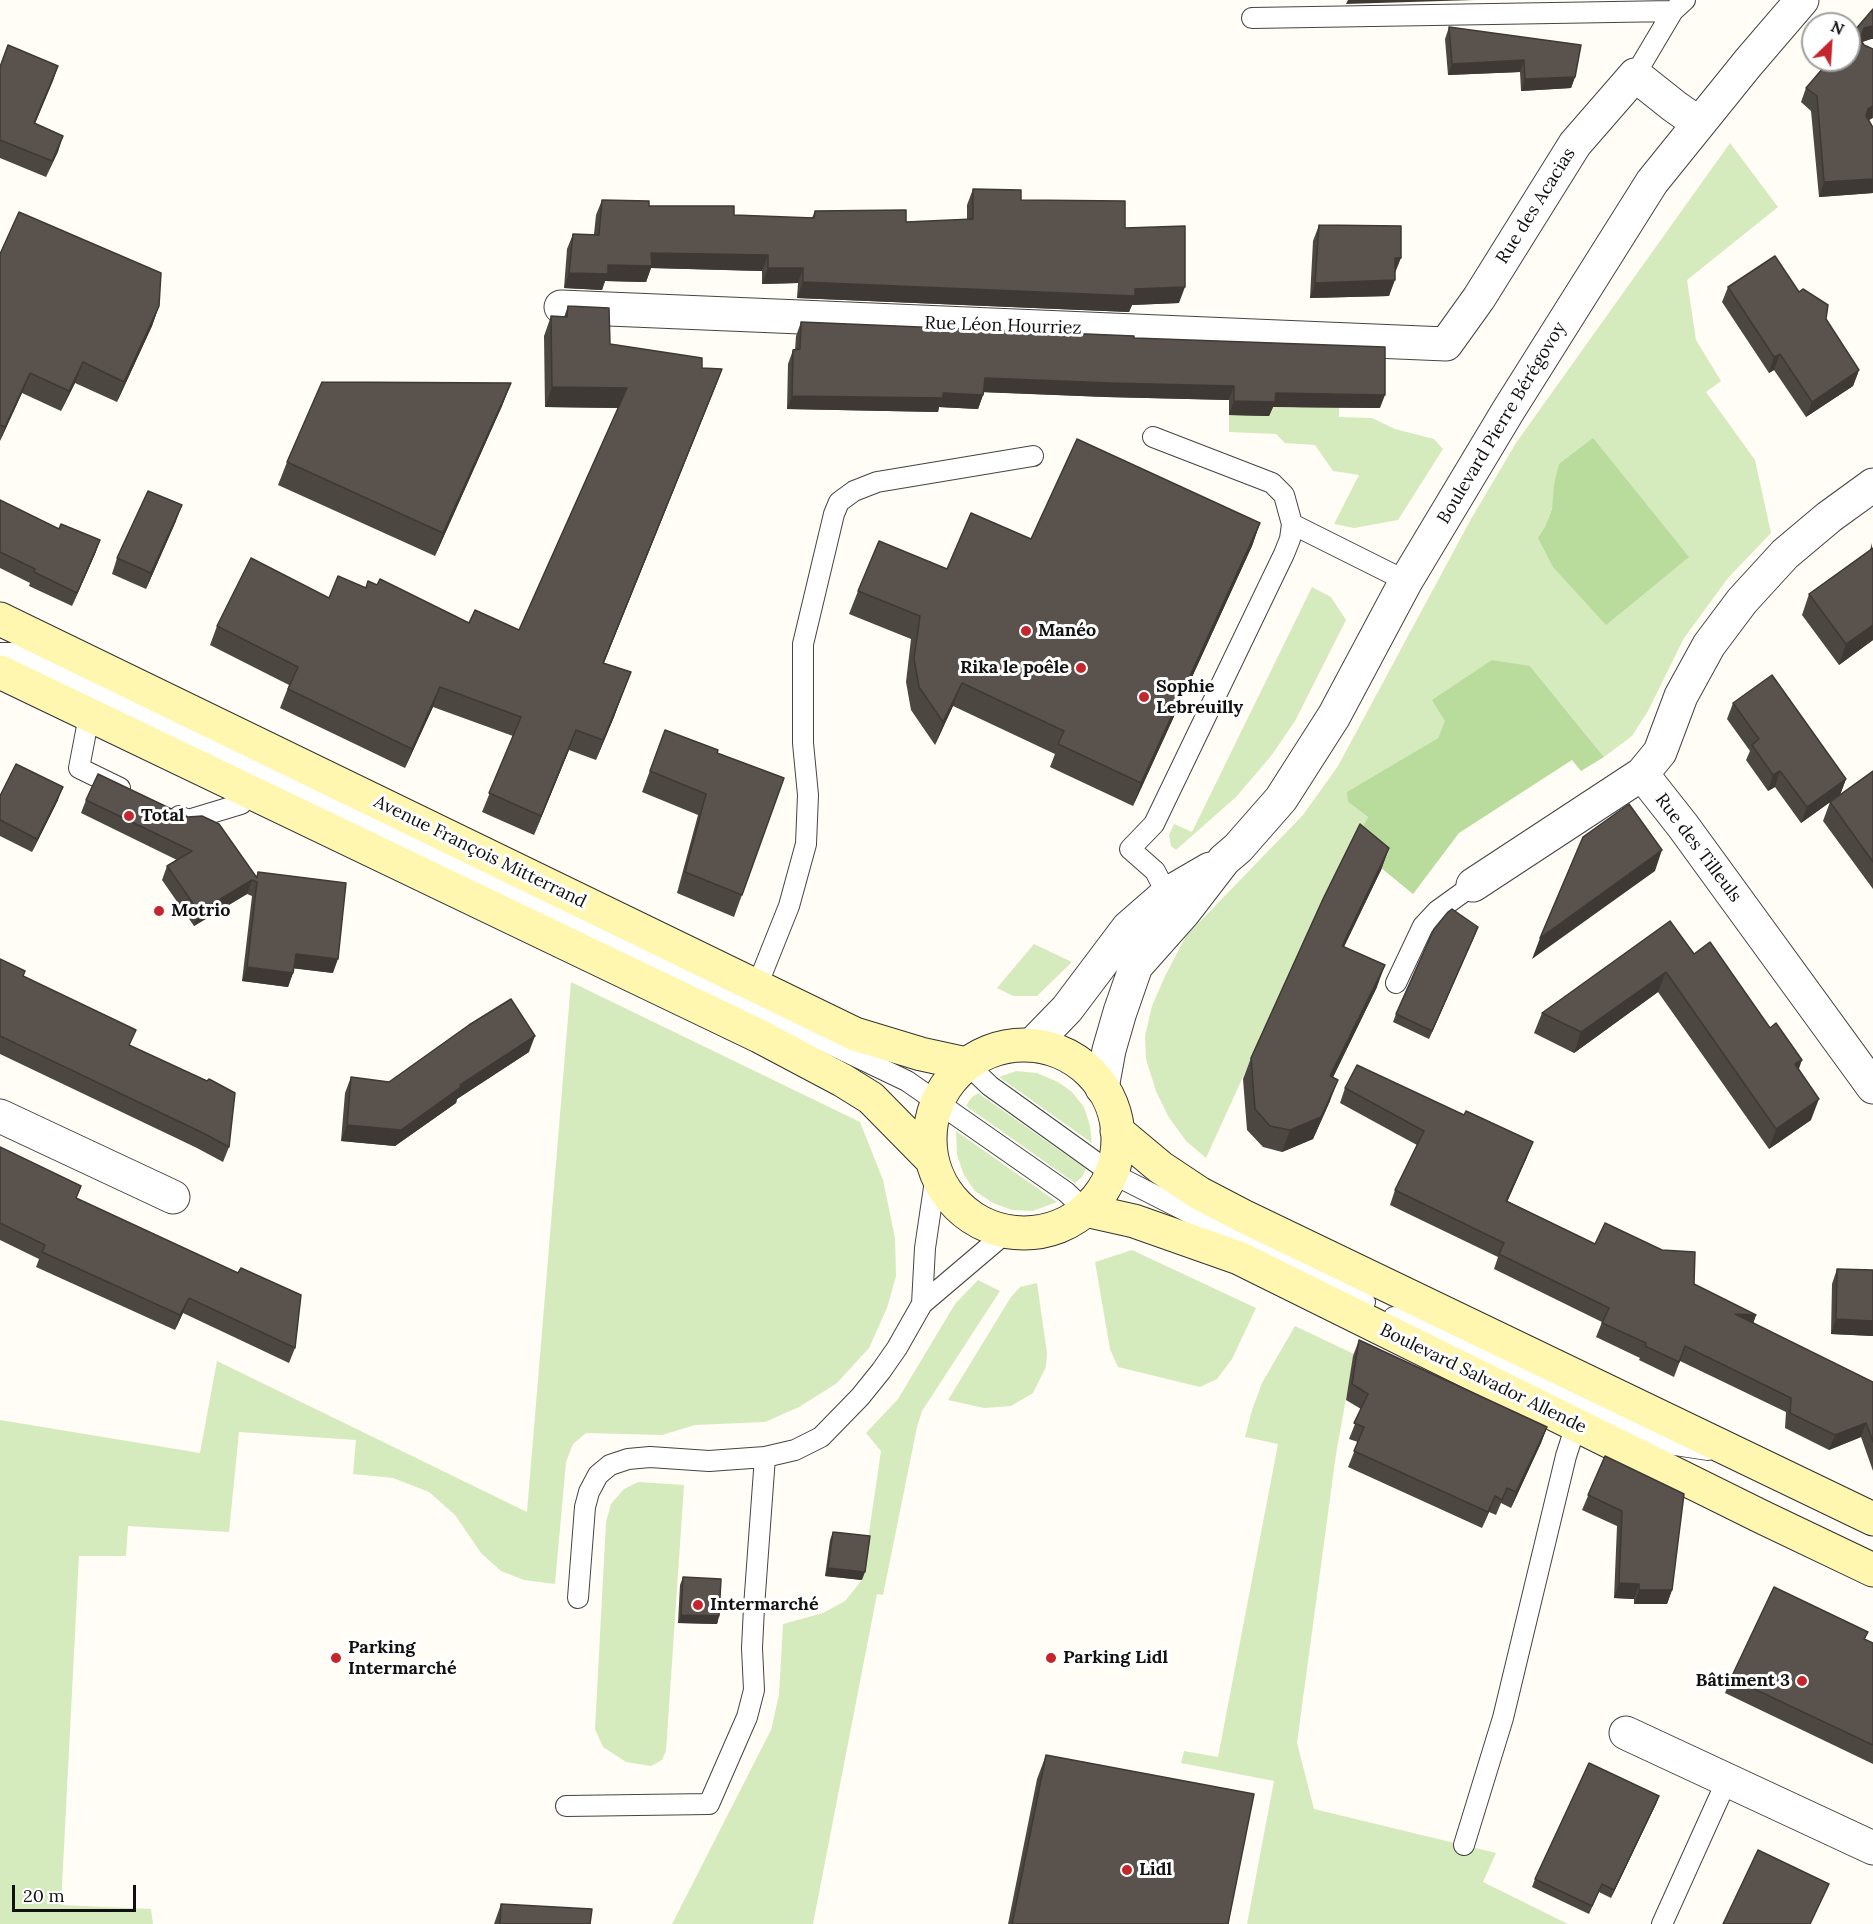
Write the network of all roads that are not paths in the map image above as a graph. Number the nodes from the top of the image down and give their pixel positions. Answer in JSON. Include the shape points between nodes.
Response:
{"nodes":[{"id":1,"x":1802,"y":0,"type":"edge"},
{"id":2,"x":1675,"y":4,"type":"edge"},
{"id":3,"x":1252,"y":18,"type":"dead end"},
{"id":4,"x":1635,"y":75,"type":"junction"},
{"id":5,"x":1698,"y":123,"type":"junction"},
{"id":6,"x":561,"y":307,"type":"dead end"},
{"id":7,"x":1446,"y":344,"type":"joint"},
{"id":8,"x":1153,"y":437,"type":"dead end"},
{"id":9,"x":1033,"y":456,"type":"dead end"},
{"id":10,"x":1873,"y":485,"type":"edge"},
{"id":11,"x":1292,"y":524,"type":"junction"},
{"id":12,"x":1406,"y":581,"type":"junction"},
{"id":13,"x":0,"y":619,"type":"edge"},
{"id":14,"x":0,"y":653,"type":"edge"},
{"id":15,"x":0,"y":672,"type":"edge"},
{"id":16,"x":89,"y":716,"type":"junction"},
{"id":17,"x":1642,"y":774,"type":"junction"},
{"id":18,"x":246,"y":791,"type":"junction"},
{"id":19,"x":138,"y":797,"type":"edge"},
{"id":20,"x":158,"y":806,"type":"edge"},
{"id":21,"x":1224,"y":860,"type":"junction"},
{"id":22,"x":1473,"y":885,"type":"joint"},
{"id":23,"x":1167,"y":894,"type":"junction"},
{"id":24,"x":1396,"y":983,"type":"dead end"},
{"id":25,"x":757,"y":986,"type":"junction"},
{"id":26,"x":1032,"y":1045,"type":"junction"},
{"id":27,"x":967,"y":1064,"type":"junction"},
{"id":28,"x":1873,"y":1087,"type":"edge"},
{"id":29,"x":1102,"y":1088,"type":"junction"},
{"id":30,"x":938,"y":1100,"type":"junction"},
{"id":31,"x":0,"y":1116,"type":"edge"},
{"id":32,"x":1117,"y":1131,"type":"junction"},
{"id":33,"x":934,"y":1167,"type":"junction"},
{"id":34,"x":1111,"y":1173,"type":"junction"},
{"id":35,"x":173,"y":1197,"type":"dead end"},
{"id":36,"x":1085,"y":1210,"type":"junction"},
{"id":37,"x":1008,"y":1231,"type":"junction"},
{"id":38,"x":922,"y":1304,"type":"junction"},
{"id":39,"x":1576,"y":1425,"type":"junction"},
{"id":40,"x":1740,"y":1454,"type":"junction"},
{"id":41,"x":765,"y":1458,"type":"junction"},
{"id":42,"x":1873,"y":1519,"type":"edge"},
{"id":43,"x":1873,"y":1570,"type":"edge"},
{"id":44,"x":578,"y":1598,"type":"dead end"},
{"id":45,"x":1626,"y":1733,"type":"dead end"},
{"id":46,"x":1727,"y":1780,"type":"junction"},
{"id":47,"x":566,"y":1806,"type":"dead end"},
{"id":48,"x":1464,"y":1845,"type":"dead end"},
{"id":49,"x":1873,"y":1848,"type":"edge"},
{"id":50,"x":1662,"y":1924,"type":"edge"}],
"edges":[{"from":1,"to":5,"type":"street","name":"Boulevard Pierre Bérégovoy"},
{"from":2,"to":3,"type":"lane","name":"Rue des Acacias"},
{"from":2,"to":4,"type":"lane","name":"Rue des Acacias"},
{"from":4,"to":5,"type":"street"},
{"from":4,"to":7,"type":"street","name":"Rue des Acacias","via":[[1575,144]]},
{"from":5,"to":12,"type":"street","name":"Boulevard Pierre Bérégovoy","via":[[1653,182]]},
{"from":6,"to":7,"type":"street","name":"Rue Léon Hourriez"},
{"from":8,"to":11,"type":"lane","via":[[1272,483],[1284,495]]},
{"from":9,"to":25,"type":"lane","via":[[877,482],[839,502],[803,644],[806,844],[789,906]]},
{"from":10,"to":17,"type":"street","via":[[1785,554],[1742,601],[1709,645],[1681,696],[1660,752]]},
{"from":11,"to":12,"type":"lane"},
{"from":11,"to":23,"type":"lane","via":[[1284,554],[1154,824],[1130,849],[1155,871]]},
{"from":12,"to":21,"type":"street","name":"Boulevard Pierre Bérégovoy","via":[[1334,716],[1281,799]]},
{"from":13,"to":25,"type":"main road","name":"Avenue François Mitterrand"},
{"from":14,"to":30,"type":"lane","via":[[12,653],[33,663],[907,1081]]},
{"from":15,"to":16,"type":"main road"},
{"from":16,"to":18,"type":"main road"},
{"from":16,"to":19,"type":"lane","via":[[79,768]]},
{"from":17,"to":22,"type":"street"},
{"from":17,"to":28,"type":"street","name":"Rue des Tilleuls"},
{"from":18,"to":20,"type":"lane","via":[[241,804],[188,820]]},
{"from":18,"to":33,"type":"main road","via":[[842,1080],[871,1098]]},
{"from":21,"to":23,"type":"street","name":"Boulevard Pierre Bérégovoy"},
{"from":21,"to":29,"type":"street","name":"Boulevard Pierre Bérégovoy","via":[[1136,966],[1109,1050]]},
{"from":22,"to":24,"type":"lane","via":[[1423,926]]},
{"from":23,"to":26,"type":"street","name":"Boulevard Pierre Bérégovoy","via":[[1128,928],[1067,1009]]},
{"from":25,"to":27,"type":"main road","name":"Avenue François Mitterrand","via":[[855,1034]]},
{"from":26,"to":27,"type":"main road","via":[[987,1052]]},
{"from":26,"to":29,"type":"main road","via":[[1072,1058]]},
{"from":27,"to":30,"type":"main road","via":[[951,1078]]},
{"from":27,"to":34,"type":"lane","via":[[990,1086]]},
{"from":29,"to":32,"type":"main road","via":[[1113,1108]]},
{"from":30,"to":33,"type":"main road","via":[[929,1139]]},
{"from":30,"to":36,"type":"lane","via":[[1066,1192]]},
{"from":31,"to":35,"type":"street"},
{"from":32,"to":34,"type":"main road"},
{"from":32,"to":40,"type":"main road","via":[[1160,1167],[1216,1202]]},
{"from":33,"to":37,"type":"main road","via":[[948,1195],[965,1212]]},
{"from":33,"to":38,"type":"lane"},
{"from":34,"to":36,"type":"main road"},
{"from":34,"to":40,"type":"lane","via":[[1400,1320],[1656,1442]]},
{"from":36,"to":37,"type":"main road","via":[[1047,1230]]},
{"from":36,"to":39,"type":"main road","name":"Boulevard Salvador Allende","via":[[1134,1221],[1239,1258]]},
{"from":37,"to":38,"type":"lane"},
{"from":38,"to":41,"type":"lane","via":[[881,1371],[821,1437],[795,1450]]},
{"from":39,"to":43,"type":"main road","name":"Boulevard Salvador Allende"},
{"from":39,"to":48,"type":"lane","via":[[1503,1718]]},
{"from":40,"to":42,"type":"main road"},
{"from":41,"to":44,"type":"lane","via":[[709,1461],[650,1457],[610,1465],[598,1475],[585,1507]]},
{"from":41,"to":47,"type":"lane","via":[[752,1648],[754,1690],[747,1717],[709,1804]]},
{"from":45,"to":46,"type":"street"},
{"from":46,"to":49,"type":"street"},
{"from":46,"to":50,"type":"lane"}]}
